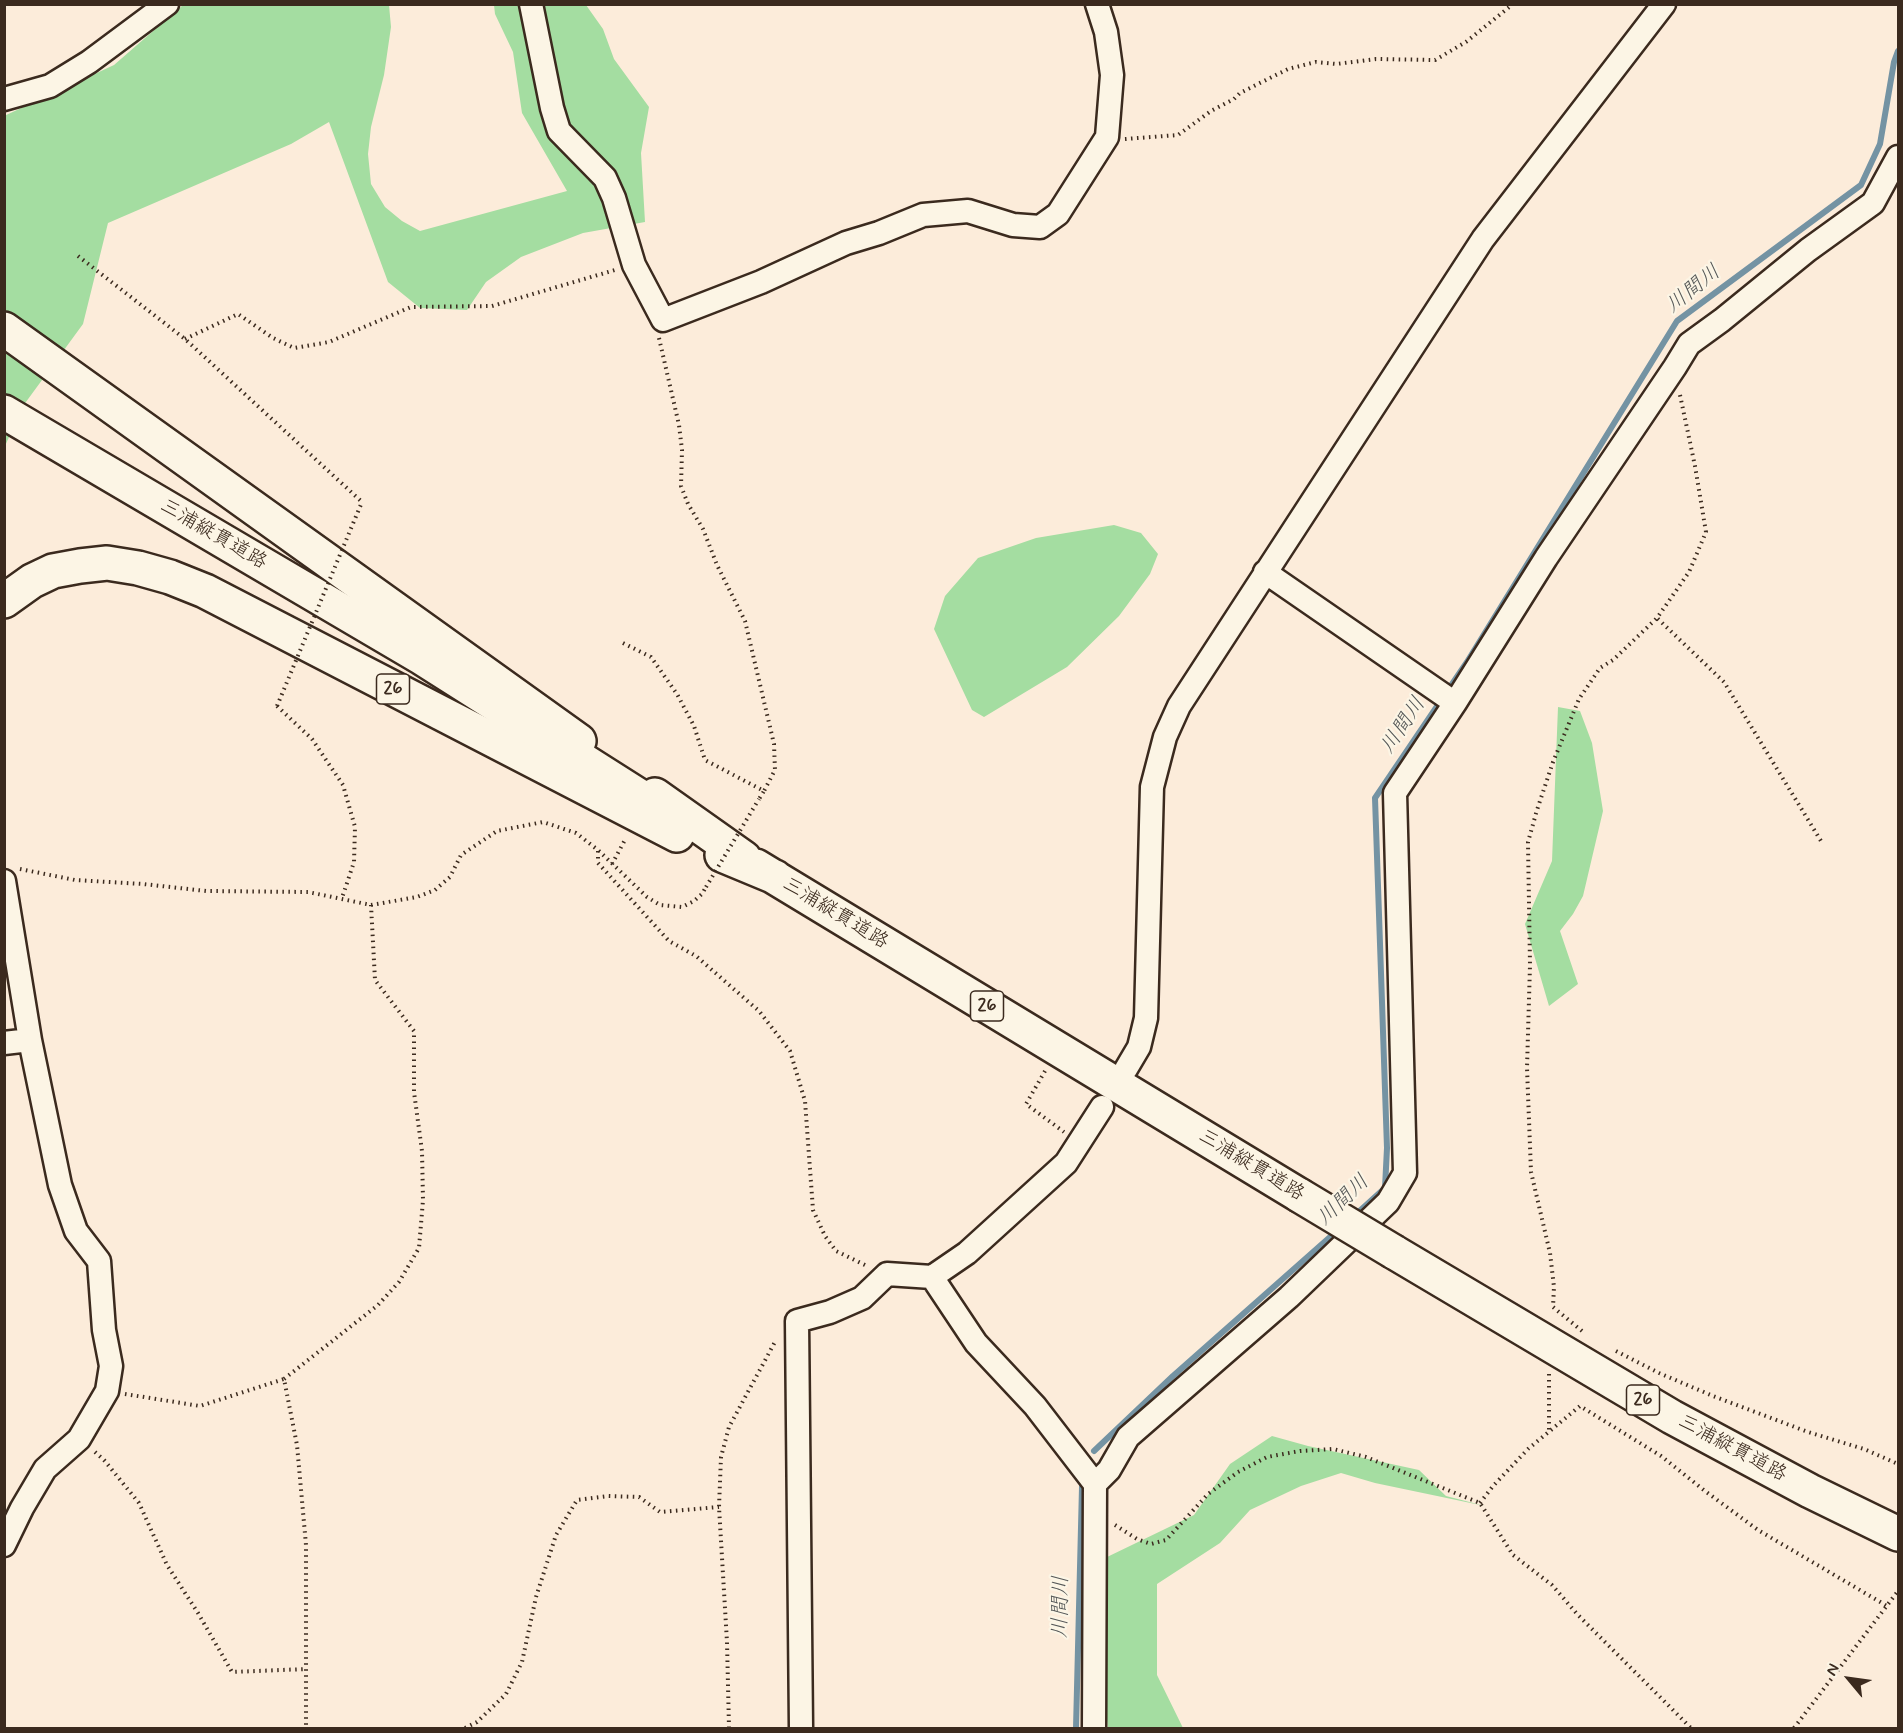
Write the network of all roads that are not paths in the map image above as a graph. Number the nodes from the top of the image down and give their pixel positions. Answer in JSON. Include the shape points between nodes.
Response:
{"nodes":[{"id":1,"x":167,"y":4,"type":"edge"},
{"id":2,"x":531,"y":4,"type":"edge"},
{"id":3,"x":1097,"y":4,"type":"edge"},
{"id":4,"x":1664,"y":4,"type":"edge"},
{"id":5,"x":4,"y":99,"type":"edge"},
{"id":6,"x":1899,"y":157,"type":"edge"},
{"id":7,"x":4,"y":329,"type":"edge"},
{"id":8,"x":4,"y":412,"type":"edge"},
{"id":9,"x":4,"y":427,"type":"edge"},
{"id":10,"x":1264,"y":572,"type":"junction"},
{"id":11,"x":4,"y":601,"type":"edge"},
{"id":12,"x":418,"y":663,"type":"junction"},
{"id":13,"x":1446,"y":697,"type":"junction"},
{"id":14,"x":744,"y":858,"type":"junction"},
{"id":15,"x":10,"y":875,"type":"edge"},
{"id":16,"x":775,"y":877,"type":"junction"},
{"id":17,"x":19,"y":1041,"type":"edge"},
{"id":18,"x":1126,"y":1069,"type":"dead end"},
{"id":19,"x":1102,"y":1107,"type":"dead end"},
{"id":20,"x":932,"y":1277,"type":"junction"},
{"id":21,"x":1095,"y":1484,"type":"junction"},
{"id":22,"x":1899,"y":1534,"type":"edge"},
{"id":23,"x":4,"y":1545,"type":"edge"},
{"id":24,"x":801,"y":1728,"type":"edge"},
{"id":25,"x":1094,"y":1728,"type":"edge"}],
"edges":[{"from":1,"to":5,"type":"street","via":[[89,63],[50,86]]},
{"from":2,"to":3,"type":"street","via":[[559,131],[605,178],[634,265],[663,320],[923,215],[968,211],[1012,225],[1040,227],[1059,214],[1107,137],[1112,75],[1106,32]]},
{"from":4,"to":10,"type":"street","via":[[1483,238]]},
{"from":6,"to":13,"type":"street","via":[[1873,203],[1689,344],[1546,558]]},
{"from":7,"to":14,"type":"main road"},
{"from":8,"to":12,"type":"main road","name":"三浦縦貫道路","number":"26"},
{"from":9,"to":12,"type":"main road","name":"三浦縦貫道路","number":"26"},
{"from":10,"to":13,"type":"street"},
{"from":10,"to":18,"type":"street","via":[[1179,706],[1165,737],[1152,787],[1146,1018],[1139,1047]]},
{"from":11,"to":16,"type":"main road","number":"26","via":[[32,580],[80,566],[107,563],[170,577],[224,601],[694,843]]},
{"from":12,"to":14,"type":"main road","name":"三浦縦貫道路","number":"26","via":[[565,758]]},
{"from":13,"to":21,"type":"street","via":[[1395,793],[1405,1173],[1388,1202],[1297,1289],[1128,1437],[1109,1470]]},
{"from":14,"to":16,"type":"main road","name":"三浦縦貫道路","number":"26"},
{"from":15,"to":17,"type":"street"},
{"from":16,"to":22,"type":"main road","name":"三浦縦貫道路","number":"26","bridge":true,"via":[[1672,1417]]},
{"from":17,"to":23,"type":"street","via":[[76,1231],[99,1261],[111,1366],[107,1391],[79,1439],[45,1469]]},
{"from":19,"to":20,"type":"street","via":[[1066,1163],[967,1253]]},
{"from":20,"to":21,"type":"street","via":[[976,1342],[1035,1406]]},
{"from":20,"to":24,"type":"street","via":[[886,1274],[862,1298],[797,1321]]},
{"from":21,"to":25,"type":"street"}]}
